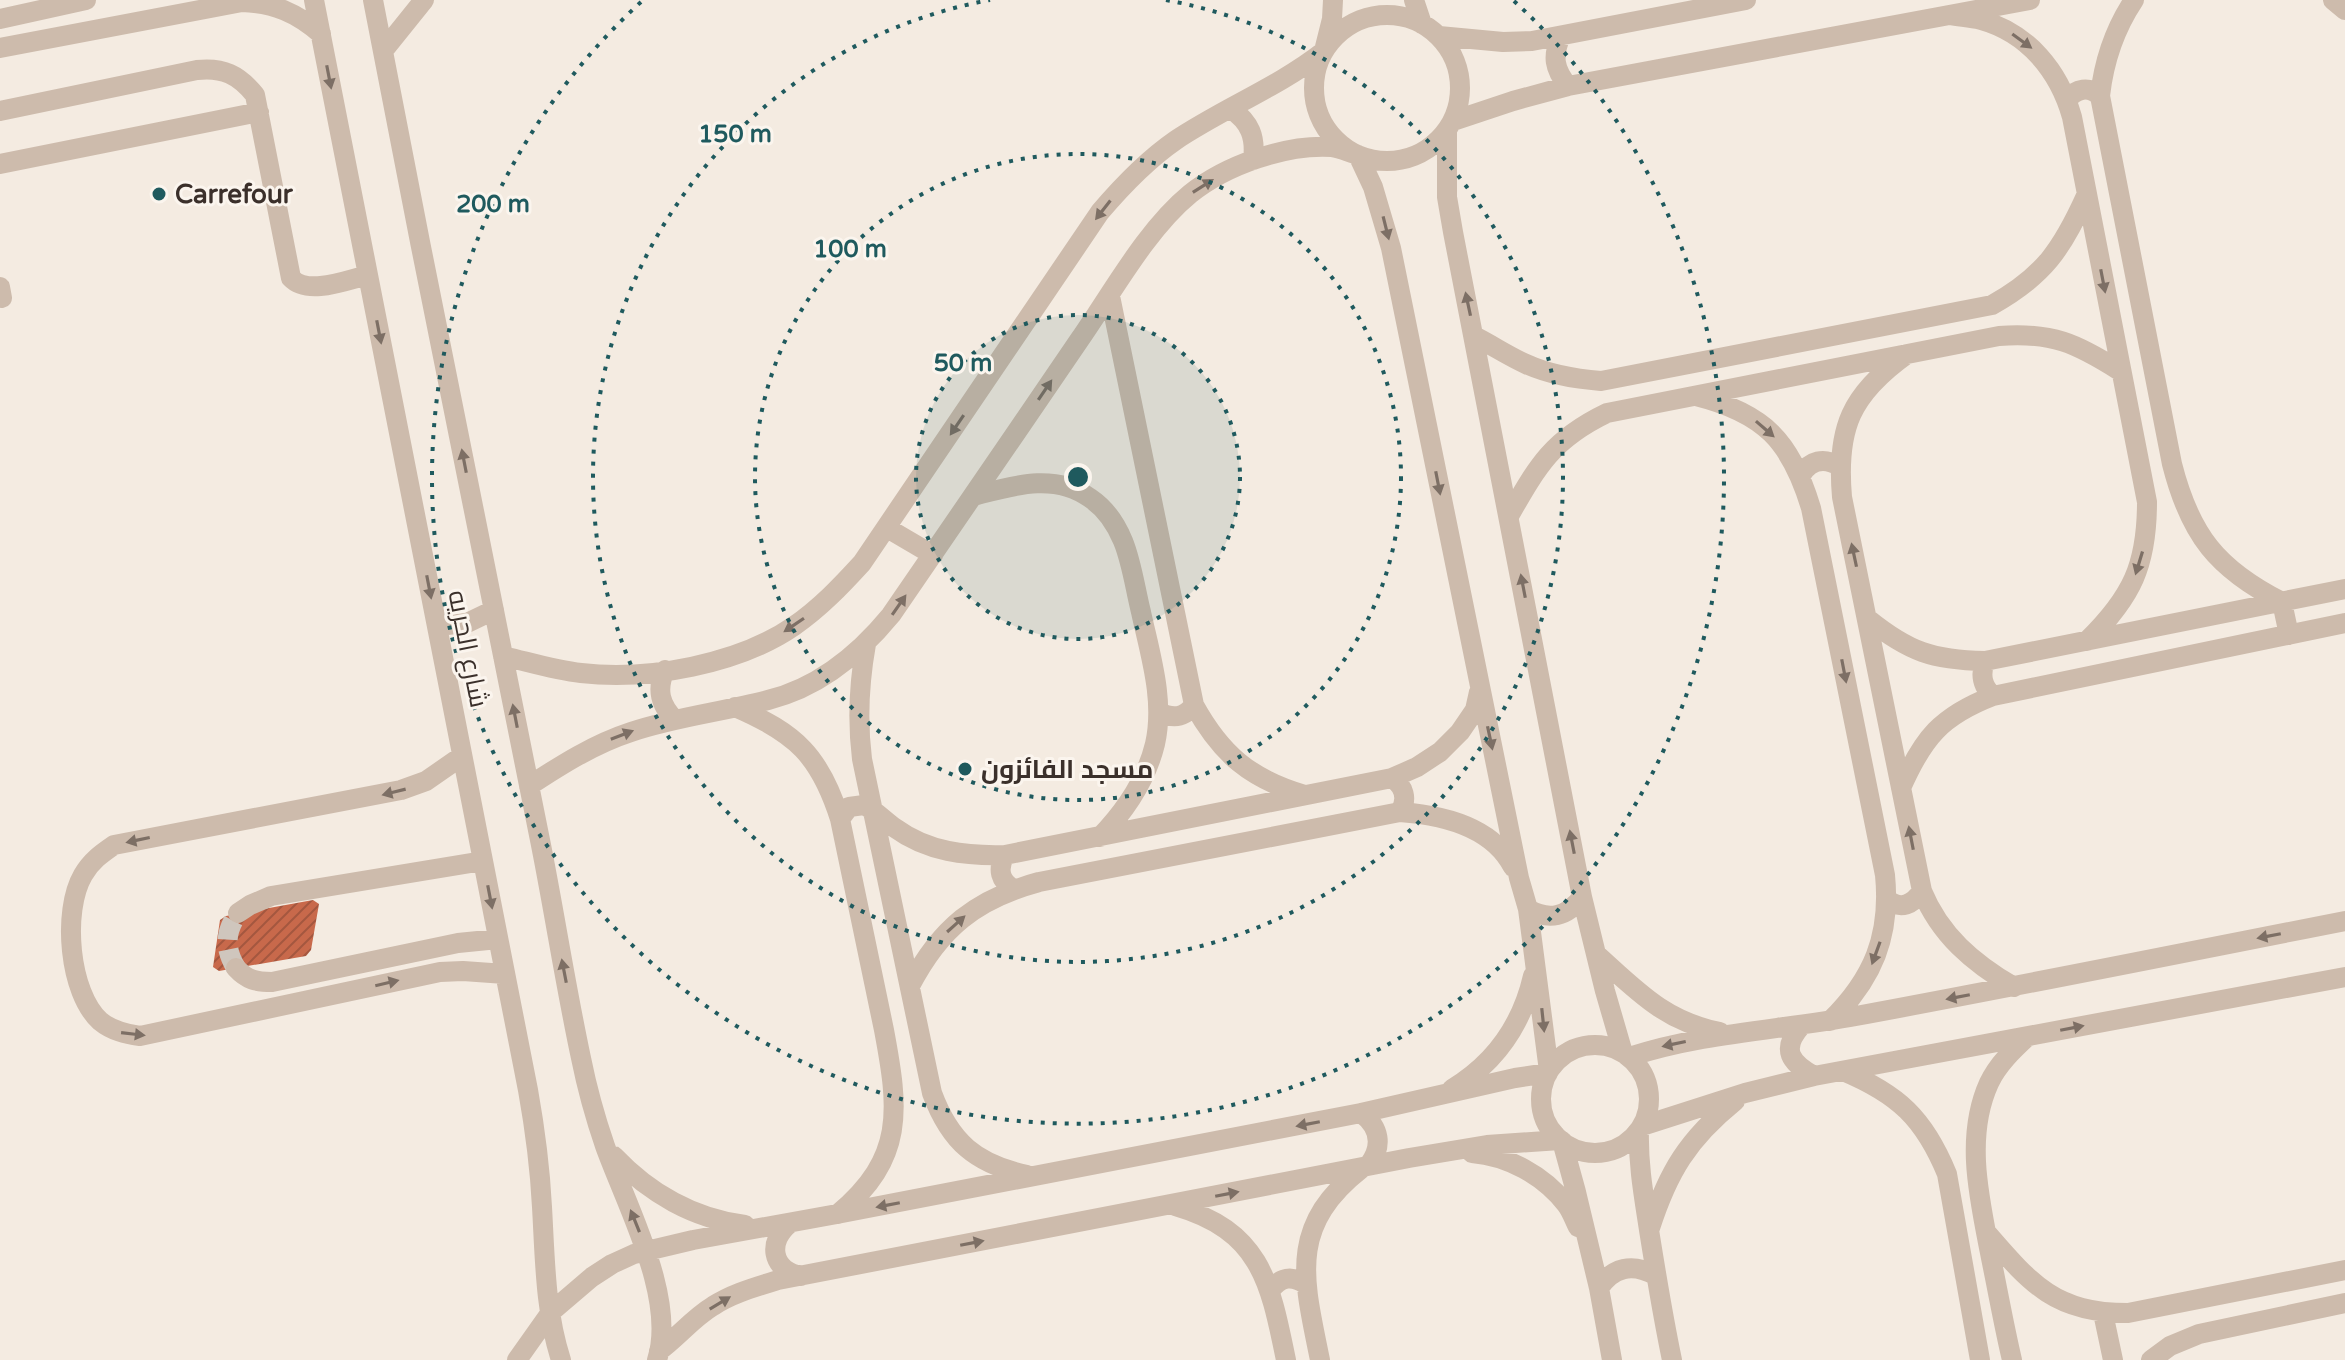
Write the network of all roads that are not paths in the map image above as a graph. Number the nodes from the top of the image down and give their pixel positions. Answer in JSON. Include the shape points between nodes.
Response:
{"nodes":[{"id":1,"x":86,"y":0,"type":"edge"},
{"id":2,"x":314,"y":0,"type":"edge"},
{"id":3,"x":373,"y":0,"type":"edge"},
{"id":4,"x":424,"y":0,"type":"edge"},
{"id":5,"x":1333,"y":0,"type":"edge"},
{"id":6,"x":1414,"y":0,"type":"edge"},
{"id":7,"x":1746,"y":0,"type":"edge"},
{"id":8,"x":2030,"y":0,"type":"edge"},
{"id":9,"x":2134,"y":0,"type":"edge"},
{"id":10,"x":2333,"y":0,"type":"edge"},
{"id":11,"x":2345,"y":10,"type":"edge"},
{"id":12,"x":1950,"y":15,"type":"junction"},
{"id":13,"x":0,"y":19,"type":"edge"},
{"id":14,"x":1431,"y":30,"type":"junction"},
{"id":15,"x":321,"y":34,"type":"junction"},
{"id":16,"x":1561,"y":36,"type":"junction"},
{"id":17,"x":0,"y":48,"type":"edge"},
{"id":18,"x":383,"y":51,"type":"junction"},
{"id":19,"x":1324,"y":51,"type":"junction"},
{"id":20,"x":1568,"y":86,"type":"junction"},
{"id":21,"x":2100,"y":96,"type":"junction"},
{"id":22,"x":2067,"y":100,"type":"junction"},
{"id":23,"x":1231,"y":109,"type":"junction"},
{"id":24,"x":0,"y":111,"type":"edge"},
{"id":25,"x":259,"y":112,"type":"junction"},
{"id":26,"x":1450,"y":126,"type":"junction"},
{"id":27,"x":1357,"y":155,"type":"junction"},
{"id":28,"x":1253,"y":160,"type":"junction"},
{"id":29,"x":0,"y":164,"type":"edge"},
{"id":30,"x":2086,"y":196,"type":"junction"},
{"id":31,"x":368,"y":275,"type":"junction"},
{"id":32,"x":1110,"y":296,"type":"junction"},
{"id":33,"x":1992,"y":305,"type":"junction"},
{"id":34,"x":1474,"y":336,"type":"junction"},
{"id":35,"x":1999,"y":336,"type":"junction"},
{"id":36,"x":1907,"y":354,"type":"junction"},
{"id":37,"x":2120,"y":371,"type":"junction"},
{"id":38,"x":1601,"y":381,"type":"junction"},
{"id":39,"x":1696,"y":396,"type":"junction"},
{"id":40,"x":1607,"y":413,"type":"junction"},
{"id":41,"x":1839,"y":466,"type":"junction"},
{"id":42,"x":1801,"y":475,"type":"junction"},
{"id":43,"x":973,"y":496,"type":"junction"},
{"id":44,"x":2180,"y":498,"type":"junction"},
{"id":45,"x":2147,"y":502,"type":"junction"},
{"id":46,"x":1509,"y":516,"type":"junction"},
{"id":47,"x":887,"y":528,"type":"junction"},
{"id":48,"x":933,"y":555,"type":"junction"},
{"id":49,"x":2345,"y":589,"type":"edge"},
{"id":50,"x":2282,"y":602,"type":"junction"},
{"id":51,"x":494,"y":610,"type":"junction"},
{"id":52,"x":1868,"y":619,"type":"junction"},
{"id":53,"x":2345,"y":623,"type":"edge"},
{"id":54,"x":437,"y":626,"type":"junction"},
{"id":55,"x":2289,"y":635,"type":"junction"},
{"id":56,"x":2087,"y":641,"type":"junction"},
{"id":57,"x":866,"y":644,"type":"junction"},
{"id":58,"x":503,"y":656,"type":"junction"},
{"id":59,"x":1985,"y":661,"type":"junction"},
{"id":60,"x":665,"y":670,"type":"junction"},
{"id":61,"x":1479,"y":688,"type":"junction"},
{"id":62,"x":1993,"y":696,"type":"junction"},
{"id":63,"x":1194,"y":705,"type":"junction"},
{"id":64,"x":735,"y":707,"type":"junction"},
{"id":65,"x":1159,"y":712,"type":"junction"},
{"id":66,"x":675,"y":720,"type":"junction"},
{"id":67,"x":462,"y":756,"type":"junction"},
{"id":68,"x":1392,"y":778,"type":"junction"},
{"id":69,"x":529,"y":786,"type":"junction"},
{"id":70,"x":1901,"y":788,"type":"junction"},
{"id":71,"x":1308,"y":796,"type":"junction"},
{"id":72,"x":873,"y":811,"type":"junction"},
{"id":73,"x":1400,"y":812,"type":"junction"},
{"id":74,"x":840,"y":819,"type":"junction"},
{"id":75,"x":1100,"y":837,"type":"junction"},
{"id":76,"x":1005,"y":855,"type":"junction"},
{"id":77,"x":483,"y":861,"type":"junction"},
{"id":78,"x":1519,"y":878,"type":"junction"},
{"id":79,"x":1014,"y":889,"type":"junction"},
{"id":80,"x":1922,"y":891,"type":"junction"},
{"id":81,"x":1582,"y":897,"type":"junction"},
{"id":82,"x":1887,"y":899,"type":"junction"},
{"id":83,"x":1528,"y":909,"type":"junction"},
{"id":84,"x":238,"y":913,"type":"dead end"},
{"id":85,"x":2345,"y":921,"type":"edge"},
{"id":86,"x":498,"y":939,"type":"junction"},
{"id":87,"x":1596,"y":954,"type":"junction"},
{"id":88,"x":1535,"y":964,"type":"junction"},
{"id":89,"x":236,"y":968,"type":"dead end"},
{"id":90,"x":505,"y":974,"type":"junction"},
{"id":91,"x":2345,"y":977,"type":"edge"},
{"id":92,"x":910,"y":986,"type":"junction"},
{"id":93,"x":2014,"y":987,"type":"junction"},
{"id":94,"x":1830,"y":1021,"type":"junction"},
{"id":95,"x":918,"y":1024,"type":"junction"},
{"id":96,"x":1801,"y":1026,"type":"junction"},
{"id":97,"x":884,"y":1030,"type":"junction"},
{"id":98,"x":1732,"y":1034,"type":"junction"},
{"id":99,"x":2028,"y":1036,"type":"junction"},
{"id":100,"x":1626,"y":1055,"type":"junction"},
{"id":101,"x":1843,"y":1071,"type":"junction"},
{"id":102,"x":1549,"y":1072,"type":"junction"},
{"id":103,"x":1814,"y":1076,"type":"junction"},
{"id":104,"x":1745,"y":1093,"type":"junction"},
{"id":105,"x":1439,"y":1096,"type":"junction"},
{"id":106,"x":1361,"y":1113,"type":"junction"},
{"id":107,"x":1641,"y":1128,"type":"junction"},
{"id":108,"x":1561,"y":1141,"type":"junction"},
{"id":109,"x":606,"y":1148,"type":"junction"},
{"id":110,"x":1448,"y":1151,"type":"junction"},
{"id":111,"x":1366,"y":1166,"type":"junction"},
{"id":112,"x":1976,"y":1169,"type":"junction"},
{"id":113,"x":1947,"y":1174,"type":"junction"},
{"id":114,"x":1035,"y":1176,"type":"junction"},
{"id":115,"x":1172,"y":1204,"type":"junction"},
{"id":116,"x":837,"y":1214,"type":"junction"},
{"id":117,"x":790,"y":1223,"type":"junction"},
{"id":118,"x":765,"y":1227,"type":"junction"},
{"id":119,"x":1649,"y":1232,"type":"junction"},
{"id":120,"x":1986,"y":1232,"type":"junction"},
{"id":121,"x":1587,"y":1244,"type":"junction"},
{"id":122,"x":647,"y":1252,"type":"junction"},
{"id":123,"x":2345,"y":1270,"type":"edge"},
{"id":124,"x":1655,"y":1275,"type":"junction"},
{"id":125,"x":801,"y":1276,"type":"junction"},
{"id":126,"x":1305,"y":1284,"type":"junction"},
{"id":127,"x":1599,"y":1288,"type":"junction"},
{"id":128,"x":1271,"y":1290,"type":"junction"},
{"id":129,"x":2191,"y":1301,"type":"junction"},
{"id":130,"x":2345,"y":1303,"type":"edge"},
{"id":131,"x":551,"y":1312,"type":"junction"},
{"id":132,"x":2103,"y":1313,"type":"junction"},
{"id":133,"x":2199,"y":1334,"type":"junction"},
{"id":134,"x":659,"y":1357,"type":"edge"},
{"id":135,"x":517,"y":1360,"type":"edge"},
{"id":136,"x":561,"y":1360,"type":"edge"},
{"id":137,"x":1286,"y":1360,"type":"edge"},
{"id":138,"x":1320,"y":1360,"type":"edge"},
{"id":139,"x":1612,"y":1360,"type":"edge"},
{"id":140,"x":1672,"y":1360,"type":"edge"},
{"id":141,"x":1980,"y":1360,"type":"edge"},
{"id":142,"x":2012,"y":1360,"type":"edge"},
{"id":143,"x":2113,"y":1360,"type":"edge"},
{"id":144,"x":2151,"y":1360,"type":"edge"}],
"edges":[{"from":1,"to":13,"type":"street"},
{"from":2,"to":15,"type":"street","name":"شارع الحريه"},
{"from":3,"to":18,"type":"street","name":"شارع الحريه"},
{"from":4,"to":18,"type":"street"},
{"from":5,"to":19,"type":"street"},
{"from":6,"to":14,"type":"street"},
{"from":7,"to":16,"type":"street"},
{"from":8,"to":12,"type":"street"},
{"from":9,"to":21,"type":"street","via":[[2111,43]]},
{"from":10,"to":11,"type":"street"},
{"from":12,"to":20,"type":"street"},
{"from":12,"to":22,"type":"street","one_way":true,"via":[[2009,31],[2034,49],[2054,72]]},
{"from":14,"to":16,"type":"street","via":[[1503,42]]},
{"from":14,"to":19,"type":"street","via":[[1405,17],[1368,17],[1336,35]]},
{"from":14,"to":26,"type":"street","via":[[1456,62],[1460,76],[1461,92]]},
{"from":15,"to":17,"type":"street","via":[[285,10],[242,2]]},
{"from":15,"to":31,"type":"street","name":"شارع الحريه","one_way":true},
{"from":16,"to":20,"type":"street","via":[[1555,62]]},
{"from":51,"to":18,"type":"street","name":"شارع الحريه","one_way":true},
{"from":19,"to":23,"type":"street"},
{"from":19,"to":27,"type":"street","via":[[1316,70],[1317,110],[1339,143]]},
{"from":20,"to":26,"type":"street"},
{"from":21,"to":22,"type":"street","via":[[2083,89]]},
{"from":21,"to":44,"type":"street"},
{"from":22,"to":30,"type":"street"},
{"from":23,"to":28,"type":"street","via":[[1248,125]]},
{"from":23,"to":47,"type":"street","one_way":true,"via":[[1149,160],[1100,212]]},
{"from":24,"to":25,"type":"street","via":[[211,69],[247,84]]},
{"from":25,"to":29,"type":"street"},
{"from":25,"to":31,"type":"street","via":[[291,278],[307,288]]},
{"from":26,"to":27,"type":"street","via":[[1429,148],[1407,159]]},
{"from":34,"to":26,"type":"street","one_way":true,"via":[[1447,197]]},
{"from":27,"to":28,"type":"street","via":[[1334,147],[1308,148]]},
{"from":27,"to":61,"type":"street","one_way":true,"via":[[1373,187],[1391,248]]},
{"from":32,"to":28,"type":"street","one_way":true,"via":[[1168,215],[1192,193]]},
{"from":30,"to":33,"type":"street","via":[[2057,252],[2017,291]]},
{"from":30,"to":37,"type":"street","one_way":true},
{"from":31,"to":54,"type":"street","name":"شارع الحريه","one_way":true},
{"from":43,"to":32,"type":"street","one_way":true},
{"from":32,"to":63,"type":"street"},
{"from":33,"to":35,"type":"street","via":[[2002,315]]},
{"from":33,"to":38,"type":"street"},
{"from":34,"to":38,"type":"street","via":[[1549,373]]},
{"from":34,"to":46,"type":"street"},
{"from":35,"to":36,"type":"street"},
{"from":35,"to":37,"type":"street","via":[[2046,336],[2068,342]]},
{"from":36,"to":39,"type":"street"},
{"from":36,"to":41,"type":"street","via":[[1859,401],[1843,439]]},
{"from":37,"to":45,"type":"street"},
{"from":38,"to":40,"type":"street","via":[[1592,399]]},
{"from":39,"to":40,"type":"street"},
{"from":39,"to":42,"type":"street","one_way":true,"via":[[1747,414],[1787,451]]},
{"from":40,"to":46,"type":"street","via":[[1559,442]]},
{"from":41,"to":42,"type":"street","via":[[1818,461]]},
{"from":52,"to":41,"type":"street","one_way":true},
{"from":42,"to":82,"type":"street","one_way":true},
{"from":43,"to":48,"type":"street"},
{"from":43,"to":65,"type":"street","via":[[1038,481],[1065,485],[1090,497],[1110,516],[1131,566]]},
{"from":44,"to":45,"type":"street","via":[[2166,509]]},
{"from":44,"to":50,"type":"street","via":[[2193,525],[2231,571]]},
{"from":45,"to":56,"type":"street","one_way":true,"via":[[2147,534],[2128,593]]},
{"from":81,"to":46,"type":"street","one_way":true},
{"from":47,"to":48,"type":"street"},
{"from":47,"to":60,"type":"street","one_way":true,"via":[[830,598],[792,627],[750,649]]},
{"from":57,"to":48,"type":"street","one_way":true},
{"from":49,"to":50,"type":"street"},
{"from":50,"to":55,"type":"street"},
{"from":50,"to":56,"type":"street"},
{"from":51,"to":54,"type":"street","via":[[467,623]]},
{"from":51,"to":58,"type":"street","name":"شارع الحريه"},
{"from":52,"to":59,"type":"street","via":[[1922,653]]},
{"from":52,"to":70,"type":"street"},
{"from":53,"to":55,"type":"street"},
{"from":54,"to":67,"type":"street","name":"شارع الحريه"},
{"from":55,"to":62,"type":"street"},
{"from":56,"to":59,"type":"street"},
{"from":57,"to":64,"type":"street","via":[[805,686]]},
{"from":57,"to":72,"type":"street","via":[[859,731]]},
{"from":58,"to":60,"type":"street","via":[[583,673]]},
{"from":69,"to":58,"type":"street","name":"شارع الحريه","one_way":true},
{"from":59,"to":62,"type":"street","via":[[1982,676]]},
{"from":60,"to":66,"type":"street","via":[[659,692]]},
{"from":61,"to":68,"type":"street","via":[[1475,710],[1460,732],[1440,752]]},
{"from":61,"to":78,"type":"street","one_way":true},
{"from":62,"to":70,"type":"street","via":[[1945,720],[1926,740]]},
{"from":63,"to":65,"type":"street","via":[[1178,717]]},
{"from":63,"to":71,"type":"street","via":[[1228,755],[1279,788]]},
{"from":64,"to":66,"type":"street"},
{"from":64,"to":74,"type":"street","via":[[765,720],[814,761]]},
{"from":65,"to":75,"type":"street","via":[[1148,768],[1120,817]]},
{"from":69,"to":66,"type":"street","one_way":true,"via":[[598,745]]},
{"from":67,"to":77,"type":"street","name":"شارع الحريه"},
{"from":67,"to":90,"type":"street","one_way":true,"via":[[426,781],[401,790],[114,845],[95,858],[82,877],[71,934],[73,965],[88,1009],[120,1033],[140,1036],[440,972]]},
{"from":68,"to":71,"type":"street"},
{"from":68,"to":73,"type":"street","via":[[1404,793]]},
{"from":109,"to":69,"type":"street","name":"شارع الحريه","one_way":true,"via":[[581,1057]]},
{"from":80,"to":70,"type":"street","one_way":true},
{"from":71,"to":75,"type":"street"},
{"from":72,"to":74,"type":"street","via":[[854,805]]},
{"from":72,"to":76,"type":"street","via":[[922,843],[949,852]]},
{"from":72,"to":92,"type":"street"},
{"from":73,"to":78,"type":"street","via":[[1429,814],[1483,835],[1506,853]]},
{"from":73,"to":79,"type":"street"},
{"from":74,"to":97,"type":"street"},
{"from":75,"to":76,"type":"street"},
{"from":76,"to":79,"type":"street","via":[[1001,875]]},
{"from":77,"to":84,"type":"street","via":[[271,896]]},
{"from":77,"to":86,"type":"street","name":"شارع الحريه","one_way":true},
{"from":78,"to":83,"type":"street"},
{"from":92,"to":79,"type":"street","one_way":true,"via":[[952,927]]},
{"from":80,"to":82,"type":"street","via":[[1908,905]]},
{"from":80,"to":93,"type":"street","via":[[1930,911],[1967,955]]},
{"from":81,"to":83,"type":"street","via":[[1575,907],[1552,917]]},
{"from":81,"to":87,"type":"street"},
{"from":82,"to":94,"type":"street","one_way":true,"via":[[1879,950],[1867,977]]},
{"from":83,"to":88,"type":"street"},
{"from":85,"to":93,"type":"street","one_way":true},
{"from":86,"to":89,"type":"street","via":[[272,982],[246,978]]},
{"from":86,"to":90,"type":"street","name":"شارع الحريه"},
{"from":87,"to":98,"type":"street","via":[[1645,1000],[1672,1017]]},
{"from":87,"to":100,"type":"street"},
{"from":88,"to":102,"type":"street","one_way":true},
{"from":88,"to":105,"type":"street","via":[[1514,1028],[1469,1078]]},
{"from":90,"to":131,"type":"street","name":"شارع الحريه","via":[[538,1154]]},
{"from":99,"to":91,"type":"street","one_way":true},
{"from":92,"to":95,"type":"street"},
{"from":93,"to":94,"type":"street","one_way":true},
{"from":94,"to":96,"type":"street"},
{"from":95,"to":97,"type":"street","via":[[899,1036]]},
{"from":95,"to":114,"type":"street","via":[[942,1119],[981,1159]]},
{"from":96,"to":98,"type":"street"},
{"from":96,"to":103,"type":"street","via":[[1791,1039],[1790,1054],[1798,1067]]},
{"from":97,"to":116,"type":"street","via":[[895,1113],[890,1142],[878,1171]]},
{"from":98,"to":100,"type":"street","one_way":true},
{"from":99,"to":101,"type":"street"},
{"from":99,"to":112,"type":"street","via":[[1990,1081],[1979,1110]]},
{"from":100,"to":102,"type":"street","via":[[1597,1045],[1583,1047],[1558,1060]]},
{"from":100,"to":107,"type":"street","via":[[1638,1066],[1648,1089]]},
{"from":101,"to":103,"type":"street"},
{"from":101,"to":113,"type":"street","via":[[1897,1100],[1919,1121]]},
{"from":102,"to":105,"type":"street"},
{"from":102,"to":108,"type":"street","via":[[1542,1108]]},
{"from":103,"to":104,"type":"street"},
{"from":104,"to":107,"type":"street"},
{"from":104,"to":119,"type":"street","via":[[1711,1120],[1683,1153],[1662,1191]]},
{"from":105,"to":106,"type":"street"},
{"from":106,"to":111,"type":"street","via":[[1378,1137],[1375,1157]]},
{"from":106,"to":114,"type":"street","one_way":true},
{"from":107,"to":108,"type":"street","via":[[1609,1151],[1584,1152]]},
{"from":107,"to":119,"type":"street","via":[[1638,1154]]},
{"from":108,"to":110,"type":"street"},
{"from":108,"to":121,"type":"street"},
{"from":109,"to":118,"type":"street","via":[[661,1196],[729,1223]]},
{"from":122,"to":109,"type":"street","name":"شارع الحريه","one_way":true},
{"from":110,"to":111,"type":"street"},
{"from":110,"to":121,"type":"street","via":[[1493,1155],[1534,1174],[1566,1204]]},
{"from":115,"to":111,"type":"street","one_way":true},
{"from":111,"to":126,"type":"street","via":[[1341,1184],[1324,1206],[1305,1257]]},
{"from":112,"to":113,"type":"street","via":[[1960,1162]]},
{"from":112,"to":120,"type":"street"},
{"from":113,"to":141,"type":"street"},
{"from":114,"to":116,"type":"street","one_way":true},
{"from":125,"to":115,"type":"street","one_way":true},
{"from":115,"to":128,"type":"street","via":[[1198,1212],[1243,1243]]},
{"from":116,"to":117,"type":"street"},
{"from":117,"to":118,"type":"street"},
{"from":117,"to":125,"type":"street","via":[[777,1236],[775,1254],[784,1269]]},
{"from":118,"to":122,"type":"street"},
{"from":119,"to":124,"type":"street"},
{"from":120,"to":132,"type":"street","via":[[2055,1299]]},
{"from":120,"to":142,"type":"street"},
{"from":121,"to":127,"type":"street"},
{"from":122,"to":131,"type":"street","via":[[612,1264]]},
{"from":122,"to":134,"type":"street","name":"شارع الحريه","via":[[659,1303]]},
{"from":123,"to":129,"type":"street"},
{"from":124,"to":127,"type":"street","via":[[1630,1267],[1617,1270]]},
{"from":124,"to":140,"type":"street"},
{"from":134,"to":125,"type":"street","one_way":true,"via":[[711,1307],[732,1295]]},
{"from":126,"to":128,"type":"street","via":[[1286,1278]]},
{"from":126,"to":138,"type":"street"},
{"from":127,"to":139,"type":"street"},
{"from":128,"to":137,"type":"street"},
{"from":129,"to":132,"type":"street"},
{"from":129,"to":133,"type":"street","via":[[2189,1323]]},
{"from":130,"to":133,"type":"street"},
{"from":131,"to":135,"type":"street"},
{"from":131,"to":136,"type":"street","name":"شارع الحريه"},
{"from":132,"to":143,"type":"street"},
{"from":133,"to":144,"type":"street"}]}
